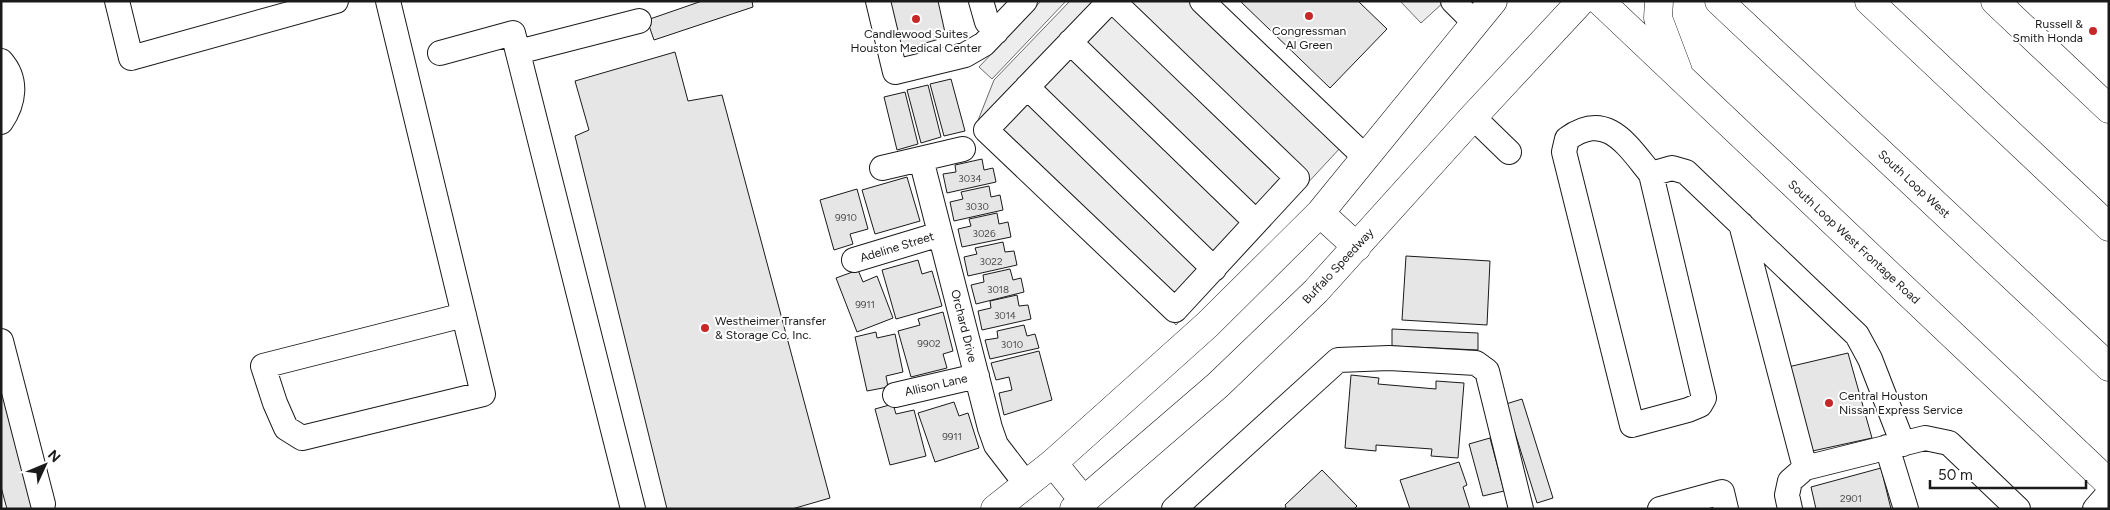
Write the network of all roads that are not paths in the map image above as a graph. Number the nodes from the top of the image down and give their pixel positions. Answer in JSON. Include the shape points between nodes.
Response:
{"nodes":[{"id":1,"x":117,"y":1,"type":"edge"},
{"id":2,"x":336,"y":1,"type":"edge"},
{"id":3,"x":388,"y":1,"type":"edge"},
{"id":4,"x":878,"y":1,"type":"edge"},
{"id":5,"x":982,"y":1,"type":"edge"},
{"id":6,"x":1025,"y":1,"type":"edge"},
{"id":7,"x":1111,"y":1,"type":"edge"},
{"id":8,"x":1202,"y":1,"type":"edge"},
{"id":9,"x":1452,"y":1,"type":"edge"},
{"id":10,"x":1493,"y":1,"type":"edge"},
{"id":11,"x":1582,"y":1,"type":"edge"},
{"id":12,"x":1600,"y":1,"type":"edge"},
{"id":13,"x":1659,"y":1,"type":"edge"},
{"id":14,"x":1718,"y":1,"type":"edge"},
{"id":15,"x":1869,"y":1,"type":"edge"},
{"id":16,"x":1995,"y":1,"type":"edge"},
{"id":17,"x":639,"y":21,"type":"dead end"},
{"id":18,"x":1474,"y":23,"type":"junction"},
{"id":19,"x":996,"y":32,"type":"junction"},
{"id":20,"x":1070,"y":42,"type":"junction"},
{"id":21,"x":518,"y":52,"type":"junction"},
{"id":22,"x":440,"y":53,"type":"dead end"},
{"id":23,"x":1,"y":61,"type":"edge"},
{"id":24,"x":1681,"y":79,"type":"junction"},
{"id":25,"x":1027,"y":87,"type":"junction"},
{"id":26,"x":2109,"y":109,"type":"edge"},
{"id":27,"x":1473,"y":117,"type":"junction"},
{"id":28,"x":1,"y":122,"type":"edge"},
{"id":29,"x":963,"y":149,"type":"dead end"},
{"id":30,"x":1509,"y":152,"type":"dead end"},
{"id":31,"x":1365,"y":157,"type":"junction"},
{"id":32,"x":921,"y":159,"type":"junction"},
{"id":33,"x":882,"y":168,"type":"dead end"},
{"id":34,"x":1651,"y":174,"type":"junction"},
{"id":35,"x":1320,"y":213,"type":"junction"},
{"id":36,"x":1256,"y":222,"type":"junction"},
{"id":37,"x":2106,"y":223,"type":"edge"},
{"id":38,"x":1741,"y":224,"type":"junction"},
{"id":39,"x":940,"y":234,"type":"junction"},
{"id":40,"x":1357,"y":247,"type":"junction"},
{"id":41,"x":1985,"y":251,"type":"junction"},
{"id":42,"x":854,"y":260,"type":"dead end"},
{"id":43,"x":1214,"y":270,"type":"junction"},
{"id":44,"x":464,"y":315,"type":"junction"},
{"id":45,"x":1,"y":341,"type":"edge"},
{"id":46,"x":2109,"y":367,"type":"edge"},
{"id":47,"x":977,"y":376,"type":"junction"},
{"id":48,"x":2109,"y":385,"type":"edge"},
{"id":49,"x":895,"y":395,"type":"dead end"},
{"id":50,"x":1895,"y":446,"type":"junction"},
{"id":51,"x":1053,"y":463,"type":"junction"},
{"id":52,"x":1805,"y":468,"type":"junction"},
{"id":53,"x":2109,"y":483,"type":"edge"},
{"id":54,"x":1026,"y":484,"type":"junction"},
{"id":55,"x":2109,"y":493,"type":"edge"},
{"id":56,"x":43,"y":504,"type":"dead end"},
{"id":57,"x":1079,"y":505,"type":"edge"},
{"id":58,"x":2008,"y":505,"type":"edge"},
{"id":59,"x":633,"y":509,"type":"edge"},
{"id":60,"x":995,"y":509,"type":"edge"},
{"id":61,"x":1174,"y":509,"type":"edge"},
{"id":62,"x":1521,"y":509,"type":"edge"},
{"id":63,"x":1660,"y":509,"type":"edge"},
{"id":64,"x":1726,"y":509,"type":"edge"},
{"id":65,"x":1790,"y":509,"type":"edge"},
{"id":66,"x":1906,"y":509,"type":"edge"},
{"id":67,"x":2095,"y":509,"type":"edge"}],
"edges":[{"from":1,"to":2,"type":"street","via":[[131,58]]},
{"from":3,"to":44,"type":"street"},
{"from":4,"to":19,"type":"street","via":[[895,72],[965,56]]},
{"from":5,"to":19,"type":"street","via":[[986,22]]},
{"from":6,"to":19,"type":"street"},
{"from":7,"to":20,"type":"street"},
{"from":7,"to":36,"type":"street","via":[[1297,178]]},
{"from":8,"to":31,"type":"street"},
{"from":9,"to":18,"type":"street"},
{"from":10,"to":18,"type":"main road"},
{"from":11,"to":27,"type":"main road","name":"Buffalo Speedway"},
{"from":12,"to":24,"type":"main road","name":"South Loop West Frontage Road"},
{"from":13,"to":24,"type":"main road","via":[[1658,18]]},
{"from":14,"to":41,"type":"main road","name":"South Loop West"},
{"from":15,"to":37,"type":"main road"},
{"from":16,"to":26,"type":"main road"},
{"from":17,"to":21,"type":"street"},
{"from":18,"to":31,"type":"main road"},
{"from":20,"to":25,"type":"street"},
{"from":20,"to":36,"type":"street"},
{"from":21,"to":22,"type":"street","via":[[513,33]]},
{"from":21,"to":59,"type":"street"},
{"from":23,"to":28,"type":"street","via":[[12,80],[13,95]]},
{"from":24,"to":53,"type":"main road","name":"South Loop West Frontage Road"},
{"from":25,"to":43,"type":"street"},
{"from":25,"to":43,"type":"street","via":[[986,130],[1175,310]]},
{"from":27,"to":30,"type":"street"},
{"from":27,"to":40,"type":"main road","name":"Buffalo Speedway"},
{"from":29,"to":32,"type":"street"},
{"from":31,"to":35,"type":"main road"},
{"from":32,"to":33,"type":"street"},
{"from":32,"to":39,"type":"street","name":"Orchard Drive"},
{"from":34,"to":34,"type":"street","via":[[1704,398],[1700,405],[1688,410],[1632,425],[1564,152],[1567,139],[1579,131],[1603,128],[1616,134]]},
{"from":34,"to":38,"type":"street","via":[[1672,168],[1686,172]]},
{"from":35,"to":40,"type":"main road"},
{"from":35,"to":51,"type":"main road","via":[[1207,325]]},
{"from":36,"to":43,"type":"street"},
{"from":38,"to":50,"type":"street","via":[[1858,335],[1870,359]]},
{"from":38,"to":52,"type":"street"},
{"from":39,"to":42,"type":"street","name":"Adeline Street"},
{"from":39,"to":47,"type":"street","name":"Orchard Drive"},
{"from":40,"to":57,"type":"main road","name":"Buffalo Speedway","via":[[1218,385]]},
{"from":41,"to":46,"type":"main road","name":"South Loop West"},
{"from":41,"to":48,"type":"main road"},
{"from":44,"to":44,"type":"street","via":[[483,394],[302,438],[286,428],[263,366]]},
{"from":45,"to":56,"type":"street"},
{"from":47,"to":49,"type":"street","name":"Allison Lane"},
{"from":47,"to":54,"type":"street","name":"Orchard Drive","via":[[996,445]]},
{"from":50,"to":52,"type":"street"},
{"from":50,"to":58,"type":"street","via":[[1925,438],[1949,443]]},
{"from":50,"to":66,"type":"street"},
{"from":51,"to":54,"type":"main road"},
{"from":51,"to":57,"type":"main road"},
{"from":52,"to":65,"type":"street","via":[[1790,481],[1787,495]]},
{"from":54,"to":60,"type":"main road"},
{"from":55,"to":67,"type":"street"},
{"from":61,"to":62,"type":"street","via":[[1338,360],[1389,358],[1476,363],[1487,371]]},
{"from":63,"to":64,"type":"street","via":[[1722,492]]}]}
